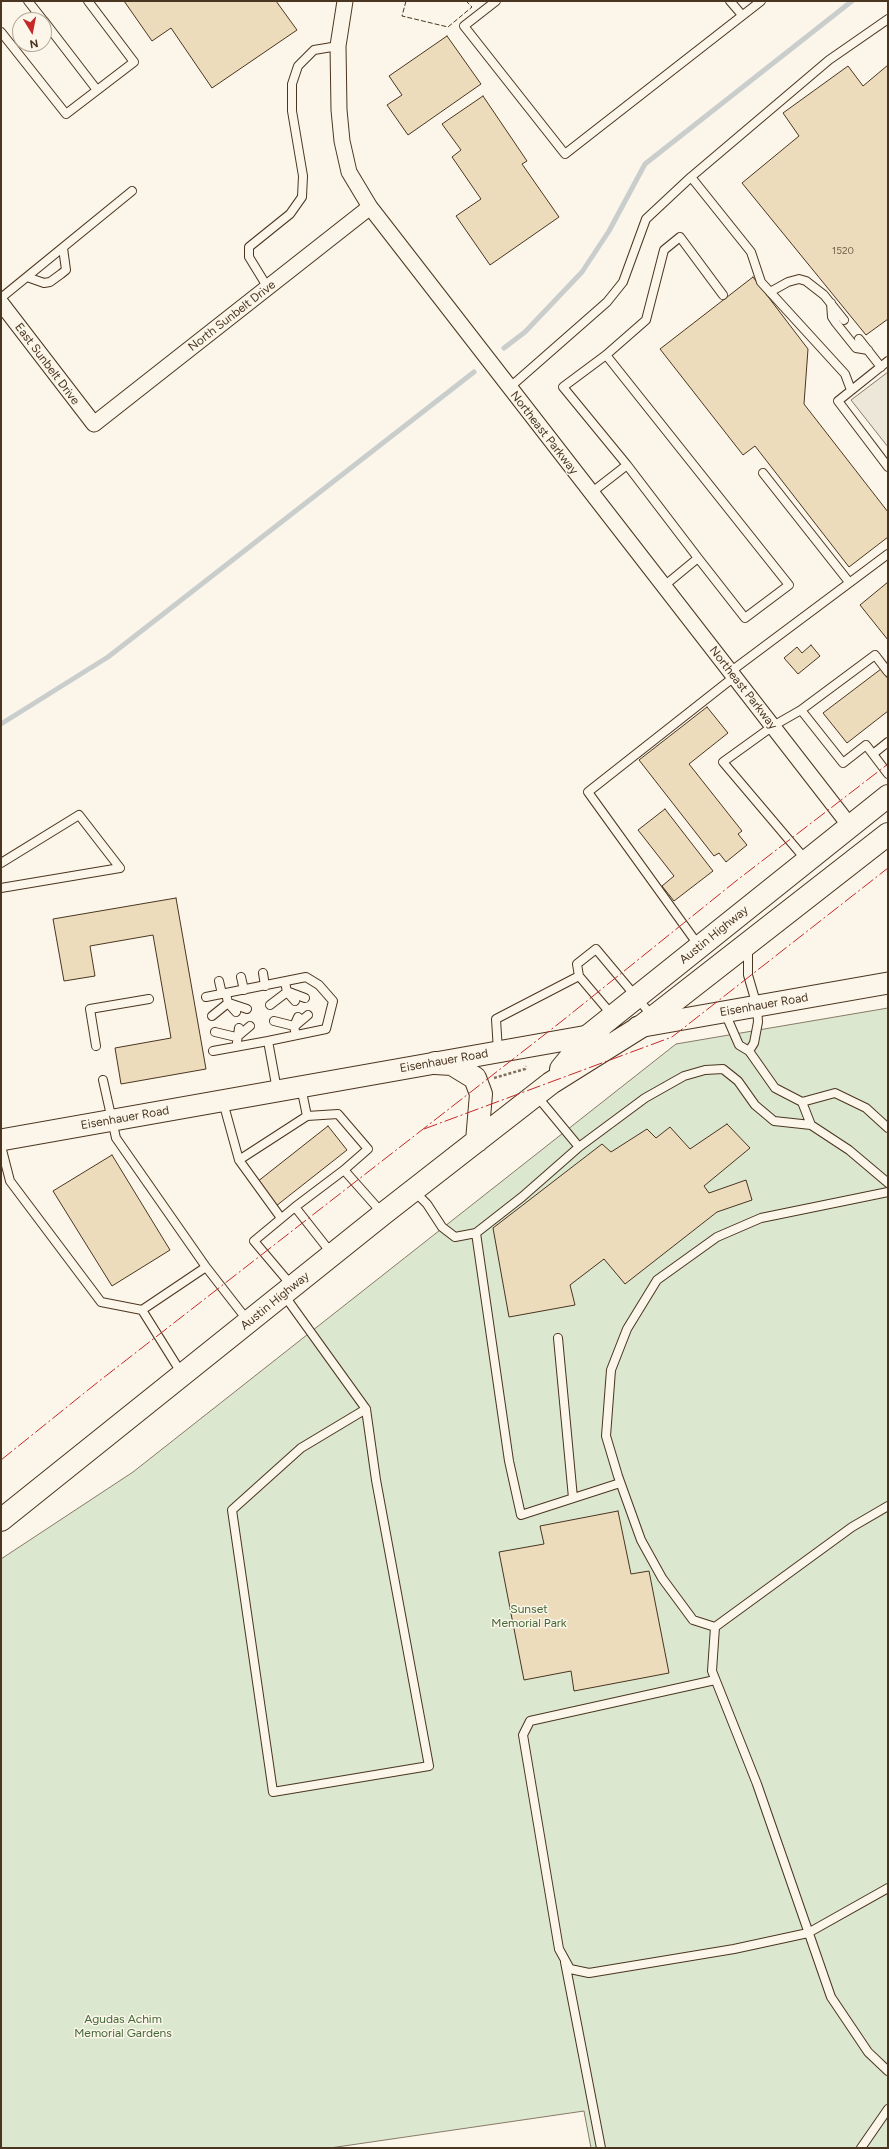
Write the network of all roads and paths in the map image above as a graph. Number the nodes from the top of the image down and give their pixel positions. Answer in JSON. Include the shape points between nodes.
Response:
{"nodes":[{"id":1,"x":28,"y":1,"type":"edge"},
{"id":2,"x":88,"y":1,"type":"edge"},
{"id":3,"x":345,"y":1,"type":"edge"},
{"id":4,"x":496,"y":1,"type":"edge"},
{"id":5,"x":730,"y":1,"type":"edge"},
{"id":6,"x":761,"y":1,"type":"edge"},
{"id":7,"x":37,"y":12,"type":"edge"},
{"id":8,"x":742,"y":15,"type":"junction"},
{"id":9,"x":888,"y":19,"type":"edge"},
{"id":10,"x":52,"y":31,"type":"edge"},
{"id":11,"x":1,"y":32,"type":"edge"},
{"id":12,"x":338,"y":46,"type":"junction"},
{"id":13,"x":97,"y":90,"type":"junction"},
{"id":14,"x":691,"y":177,"type":"junction"},
{"id":15,"x":132,"y":191,"type":"dead end"},
{"id":16,"x":370,"y":207,"type":"junction"},
{"id":17,"x":63,"y":248,"type":"junction"},
{"id":18,"x":27,"y":277,"type":"junction"},
{"id":19,"x":268,"y":288,"type":"junction"},
{"id":20,"x":770,"y":292,"type":"junction"},
{"id":21,"x":723,"y":295,"type":"dead end"},
{"id":22,"x":1,"y":298,"type":"edge"},
{"id":23,"x":1,"y":303,"type":"edge"},
{"id":24,"x":831,"y":303,"type":"junction"},
{"id":25,"x":844,"y":320,"type":"dead end"},
{"id":26,"x":859,"y":339,"type":"dead end"},
{"id":27,"x":868,"y":350,"type":"junction"},
{"id":28,"x":606,"y":354,"type":"junction"},
{"id":29,"x":888,"y":361,"type":"edge"},
{"id":30,"x":881,"y":367,"type":"junction"},
{"id":31,"x":509,"y":388,"type":"junction"},
{"id":32,"x":851,"y":390,"type":"junction"},
{"id":33,"x":94,"y":424,"type":"joint"},
{"id":34,"x":628,"y":465,"type":"junction"},
{"id":35,"x":888,"y":467,"type":"edge"},
{"id":36,"x":763,"y":473,"type":"dead end"},
{"id":37,"x":591,"y":493,"type":"junction"},
{"id":38,"x":888,"y":554,"type":"edge"},
{"id":39,"x":698,"y":558,"type":"junction"},
{"id":40,"x":849,"y":582,"type":"junction"},
{"id":41,"x":664,"y":586,"type":"junction"},
{"id":42,"x":888,"y":672,"type":"edge"},
{"id":43,"x":732,"y":674,"type":"junction"},
{"id":44,"x":801,"y":710,"type":"junction"},
{"id":45,"x":773,"y":726,"type":"junction"},
{"id":46,"x":888,"y":742,"type":"edge"},
{"id":47,"x":873,"y":754,"type":"junction"},
{"id":48,"x":888,"y":774,"type":"edge"},
{"id":49,"x":888,"y":796,"type":"edge"},
{"id":50,"x":850,"y":826,"type":"junction"},
{"id":51,"x":888,"y":834,"type":"edge"},
{"id":52,"x":806,"y":861,"type":"junction"},
{"id":53,"x":1,"y":863,"type":"edge"},
{"id":54,"x":1,"y":888,"type":"edge"},
{"id":55,"x":748,"y":943,"type":"junction"},
{"id":56,"x":700,"y":947,"type":"junction"},
{"id":57,"x":263,"y":973,"type":"dead end"},
{"id":58,"x":579,"y":976,"type":"junction"},
{"id":59,"x":241,"y":977,"type":"dead end"},
{"id":60,"x":219,"y":981,"type":"dead end"},
{"id":61,"x":285,"y":982,"type":"junction"},
{"id":62,"x":888,"y":983,"type":"edge"},
{"id":63,"x":266,"y":986,"type":"junction"},
{"id":64,"x":244,"y":990,"type":"junction"},
{"id":65,"x":287,"y":992,"type":"junction"},
{"id":66,"x":224,"y":994,"type":"junction"},
{"id":67,"x":206,"y":997,"type":"dead end"},
{"id":68,"x":305,"y":998,"type":"dead end"},
{"id":69,"x":636,"y":998,"type":"junction"},
{"id":70,"x":149,"y":999,"type":"dead end"},
{"id":71,"x":295,"y":1001,"type":"dead end"},
{"id":72,"x":282,"y":1002,"type":"dead end"},
{"id":73,"x":228,"y":1003,"type":"junction"},
{"id":74,"x":270,"y":1005,"type":"dead end"},
{"id":75,"x":757,"y":1006,"type":"junction"},
{"id":76,"x":247,"y":1009,"type":"dead end"},
{"id":77,"x":236,"y":1012,"type":"dead end"},
{"id":78,"x":725,"y":1012,"type":"junction"},
{"id":79,"x":224,"y":1013,"type":"dead end"},
{"id":80,"x":308,"y":1015,"type":"dead end"},
{"id":81,"x":212,"y":1016,"type":"dead end"},
{"id":82,"x":613,"y":1016,"type":"junction"},
{"id":83,"x":298,"y":1017,"type":"dead end"},
{"id":84,"x":286,"y":1019,"type":"dead end"},
{"id":85,"x":274,"y":1021,"type":"dead end"},
{"id":86,"x":647,"y":1021,"type":"junction"},
{"id":87,"x":250,"y":1026,"type":"dead end"},
{"id":88,"x":294,"y":1026,"type":"junction"},
{"id":89,"x":239,"y":1028,"type":"dead end"},
{"id":90,"x":227,"y":1030,"type":"dead end"},
{"id":91,"x":215,"y":1032,"type":"dead end"},
{"id":92,"x":296,"y":1035,"type":"junction"},
{"id":93,"x":588,"y":1036,"type":"junction"},
{"id":94,"x":236,"y":1037,"type":"junction"},
{"id":95,"x":268,"y":1041,"type":"junction"},
{"id":96,"x":96,"y":1046,"type":"dead end"},
{"id":97,"x":237,"y":1047,"type":"junction"},
{"id":98,"x":213,"y":1051,"type":"dead end"},
{"id":99,"x":498,"y":1051,"type":"junction"},
{"id":100,"x":749,"y":1052,"type":"junction"},
{"id":101,"x":434,"y":1063,"type":"junction"},
{"id":102,"x":523,"y":1073,"type":"dead end"},
{"id":103,"x":491,"y":1079,"type":"dead end"},
{"id":104,"x":103,"y":1080,"type":"dead end"},
{"id":105,"x":301,"y":1086,"type":"junction"},
{"id":106,"x":543,"y":1089,"type":"junction"},
{"id":107,"x":277,"y":1091,"type":"junction"},
{"id":108,"x":223,"y":1100,"type":"junction"},
{"id":109,"x":802,"y":1102,"type":"junction"},
{"id":110,"x":307,"y":1116,"type":"junction"},
{"id":111,"x":112,"y":1120,"type":"junction"},
{"id":112,"x":811,"y":1125,"type":"junction"},
{"id":113,"x":888,"y":1128,"type":"edge"},
{"id":114,"x":1,"y":1140,"type":"edge"},
{"id":115,"x":477,"y":1141,"type":"junction"},
{"id":116,"x":1,"y":1146,"type":"edge"},
{"id":117,"x":579,"y":1146,"type":"junction"},
{"id":118,"x":239,"y":1160,"type":"junction"},
{"id":119,"x":344,"y":1170,"type":"junction"},
{"id":120,"x":888,"y":1183,"type":"edge"},
{"id":121,"x":414,"y":1190,"type":"junction"},
{"id":122,"x":888,"y":1192,"type":"edge"},
{"id":123,"x":294,"y":1207,"type":"junction"},
{"id":124,"x":383,"y":1214,"type":"junction"},
{"id":125,"x":281,"y":1218,"type":"junction"},
{"id":126,"x":476,"y":1233,"type":"junction"},
{"id":127,"x":332,"y":1255,"type":"junction"},
{"id":128,"x":206,"y":1267,"type":"junction"},
{"id":129,"x":288,"y":1290,"type":"junction"},
{"id":130,"x":142,"y":1310,"type":"junction"},
{"id":131,"x":249,"y":1322,"type":"junction"},
{"id":132,"x":558,"y":1338,"type":"dead end"},
{"id":133,"x":182,"y":1375,"type":"junction"},
{"id":134,"x":366,"y":1409,"type":"junction"},
{"id":135,"x":620,"y":1483,"type":"junction"},
{"id":136,"x":573,"y":1498,"type":"junction"},
{"id":137,"x":888,"y":1506,"type":"edge"},
{"id":138,"x":1,"y":1520,"type":"edge"},
{"id":139,"x":715,"y":1627,"type":"junction"},
{"id":140,"x":716,"y":1680,"type":"junction"},
{"id":141,"x":888,"y":1888,"type":"edge"},
{"id":142,"x":808,"y":1933,"type":"junction"},
{"id":143,"x":564,"y":1957,"type":"junction"},
{"id":144,"x":888,"y":2071,"type":"edge"},
{"id":145,"x":888,"y":2109,"type":"edge"},
{"id":146,"x":601,"y":2148,"type":"edge"},
{"id":147,"x":861,"y":2148,"type":"edge"}],
"edges":[{"from":1,"to":7,"type":"lane"},
{"from":2,"to":13,"type":"lane","via":[[134,62]]},
{"from":3,"to":12,"type":"street","name":"Northeast Parkway"},
{"from":4,"to":8,"type":"lane","via":[[464,26],[565,154]]},
{"from":5,"to":8,"type":"lane"},
{"from":6,"to":8,"type":"lane"},
{"from":9,"to":14,"type":"lane","via":[[829,60]]},
{"from":10,"to":13,"type":"lane"},
{"from":11,"to":13,"type":"lane","via":[[66,114]]},
{"from":12,"to":16,"type":"street","name":"Northeast Parkway","via":[[339,110],[348,172]]},
{"from":12,"to":19,"type":"lane","via":[[314,50],[298,66],[292,84],[292,111],[303,176],[302,197],[290,214],[249,247],[249,257]]},
{"from":14,"to":20,"type":"lane","via":[[751,252],[761,282]]},
{"from":14,"to":31,"type":"lane","via":[[646,219],[623,282],[607,302]]},
{"from":15,"to":17,"type":"lane"},
{"from":16,"to":19,"type":"street","name":"North Sunbelt Drive"},
{"from":16,"to":31,"type":"street","name":"Northeast Parkway"},
{"from":17,"to":18,"type":"lane"},
{"from":17,"to":18,"type":"lane","via":[[66,270],[50,282],[44,283]]},
{"from":18,"to":22,"type":"lane"},
{"from":19,"to":33,"type":"street","name":"North Sunbelt Drive"},
{"from":20,"to":24,"type":"lane","via":[[799,279],[815,286]]},
{"from":20,"to":32,"type":"lane","via":[[844,374]]},
{"from":21,"to":28,"type":"lane","via":[[680,237],[664,250],[646,320]]},
{"from":23,"to":33,"type":"street","name":"East Sunbelt Drive"},
{"from":24,"to":25,"type":"lane"},
{"from":24,"to":27,"type":"lane","via":[[830,312],[836,323],[856,348]]},
{"from":26,"to":27,"type":"lane"},
{"from":27,"to":30,"type":"lane"},
{"from":28,"to":34,"type":"lane","via":[[563,386]]},
{"from":28,"to":39,"type":"lane","via":[[789,585],[745,618]]},
{"from":29,"to":30,"type":"lane"},
{"from":30,"to":32,"type":"lane"},
{"from":31,"to":37,"type":"street","name":"Northeast Parkway"},
{"from":32,"to":35,"type":"lane","via":[[838,400]]},
{"from":34,"to":37,"type":"lane"},
{"from":34,"to":39,"type":"lane"},
{"from":36,"to":40,"type":"lane"},
{"from":37,"to":41,"type":"street","name":"Northeast Parkway"},
{"from":38,"to":40,"type":"lane"},
{"from":39,"to":41,"type":"lane"},
{"from":40,"to":43,"type":"lane"},
{"from":41,"to":43,"type":"street","name":"Northeast Parkway"},
{"from":42,"to":44,"type":"lane","via":[[875,655]]},
{"from":43,"to":45,"type":"street","name":"Northeast Parkway"},
{"from":43,"to":56,"type":"lane","via":[[588,792]]},
{"from":44,"to":45,"type":"lane"},
{"from":44,"to":47,"type":"lane","via":[[843,763],[866,745]]},
{"from":45,"to":50,"type":"street","name":"Northeast Parkway"},
{"from":45,"to":52,"type":"lane","via":[[723,762]]},
{"from":46,"to":47,"type":"lane"},
{"from":47,"to":48,"type":"lane"},
{"from":49,"to":50,"type":"main road","name":"Austin Highway"},
{"from":50,"to":52,"type":"main road","name":"Austin Highway"},
{"from":51,"to":55,"type":"main road","name":"Austin Highway"},
{"from":52,"to":56,"type":"main road","name":"Austin Highway"},
{"from":53,"to":54,"type":"lane","via":[[80,815],[120,868]]},
{"from":55,"to":75,"type":"lane","via":[[748,975]]},
{"from":55,"to":86,"type":"main road","name":"Austin Highway"},
{"from":56,"to":69,"type":"main road","name":"Austin Highway"},
{"from":57,"to":63,"type":"lane"},
{"from":58,"to":69,"type":"lane","via":[[577,964],[596,949]]},
{"from":58,"to":82,"type":"lane"},
{"from":58,"to":99,"type":"lane","via":[[496,1019]]},
{"from":59,"to":64,"type":"lane"},
{"from":60,"to":66,"type":"lane"},
{"from":61,"to":63,"type":"lane"},
{"from":61,"to":65,"type":"lane"},
{"from":61,"to":92,"type":"lane","via":[[306,977],[319,985],[333,1000],[326,1029]]},
{"from":62,"to":75,"type":"main road","name":"Eisenhauer Road"},
{"from":63,"to":64,"type":"lane"},
{"from":64,"to":66,"type":"lane"},
{"from":65,"to":68,"type":"lane"},
{"from":65,"to":71,"type":"lane"},
{"from":65,"to":72,"type":"lane"},
{"from":65,"to":74,"type":"lane"},
{"from":66,"to":67,"type":"lane"},
{"from":66,"to":73,"type":"lane"},
{"from":69,"to":82,"type":"main road","name":"Austin Highway"},
{"from":69,"to":86,"type":"lane"},
{"from":70,"to":96,"type":"lane","via":[[90,1009]]},
{"from":73,"to":76,"type":"lane"},
{"from":73,"to":77,"type":"lane"},
{"from":73,"to":79,"type":"lane"},
{"from":73,"to":81,"type":"lane"},
{"from":75,"to":78,"type":"main road","name":"Eisenhauer Road"},
{"from":75,"to":100,"type":"lane","via":[[757,1032]]},
{"from":78,"to":86,"type":"main road","name":"Eisenhauer Road"},
{"from":78,"to":100,"type":"lane","via":[[739,1045]]},
{"from":80,"to":88,"type":"lane"},
{"from":82,"to":93,"type":"main road","name":"Austin Highway"},
{"from":83,"to":88,"type":"lane"},
{"from":84,"to":88,"type":"lane"},
{"from":85,"to":88,"type":"lane"},
{"from":86,"to":93,"type":"main road","name":"Eisenhauer Road"},
{"from":86,"to":106,"type":"main road","name":"Austin Highway"},
{"from":87,"to":94,"type":"lane"},
{"from":88,"to":92,"type":"lane"},
{"from":89,"to":94,"type":"lane"},
{"from":90,"to":94,"type":"lane"},
{"from":91,"to":94,"type":"lane"},
{"from":92,"to":95,"type":"lane"},
{"from":93,"to":99,"type":"main road","name":"Eisenhauer Road"},
{"from":93,"to":106,"type":"main road","name":"Austin Highway"},
{"from":94,"to":97,"type":"lane"},
{"from":95,"to":97,"type":"lane"},
{"from":95,"to":107,"type":"lane"},
{"from":97,"to":98,"type":"lane"},
{"from":99,"to":101,"type":"main road","name":"Eisenhauer Road"},
{"from":100,"to":109,"type":"lane","via":[[775,1088]]},
{"from":101,"to":105,"type":"main road","name":"Eisenhauer Road"},
{"from":101,"to":115,"type":"main road","via":[[452,1064],[475,1078],[481,1094]]},
{"from":102,"to":103,"type":"path","via":[[526,1068]]},
{"from":104,"to":111,"type":"lane"},
{"from":105,"to":107,"type":"main road","name":"Eisenhauer Road"},
{"from":105,"to":110,"type":"lane"},
{"from":106,"to":115,"type":"main road","name":"Austin Highway"},
{"from":106,"to":117,"type":"lane"},
{"from":107,"to":108,"type":"main road","name":"Eisenhauer Road"},
{"from":108,"to":111,"type":"main road","name":"Eisenhauer Road"},
{"from":108,"to":118,"type":"lane"},
{"from":109,"to":112,"type":"lane"},
{"from":109,"to":113,"type":"lane","via":[[835,1093],[866,1108]]},
{"from":110,"to":118,"type":"lane"},
{"from":110,"to":119,"type":"lane","via":[[338,1114],[368,1149]]},
{"from":111,"to":114,"type":"main road","name":"Eisenhauer Road"},
{"from":111,"to":128,"type":"lane","via":[[116,1138]]},
{"from":112,"to":117,"type":"lane","via":[[774,1121],[755,1105],[738,1081],[723,1069],[704,1070],[684,1076],[645,1098]]},
{"from":112,"to":120,"type":"lane","via":[[848,1150]]},
{"from":115,"to":121,"type":"main road","name":"Austin Highway"},
{"from":116,"to":130,"type":"lane","via":[[10,1181],[101,1302]]},
{"from":117,"to":126,"type":"lane"},
{"from":118,"to":125,"type":"lane"},
{"from":119,"to":123,"type":"lane"},
{"from":119,"to":124,"type":"lane"},
{"from":121,"to":124,"type":"main road","name":"Austin Highway"},
{"from":121,"to":126,"type":"lane","via":[[442,1227],[455,1237]]},
{"from":122,"to":135,"type":"lane","via":[[761,1218],[717,1237],[657,1280],[628,1329],[611,1370],[606,1436]]},
{"from":123,"to":125,"type":"lane"},
{"from":123,"to":127,"type":"lane"},
{"from":124,"to":127,"type":"main road","name":"Austin Highway"},
{"from":125,"to":129,"type":"lane","via":[[254,1241]]},
{"from":126,"to":136,"type":"lane","via":[[509,1461],[521,1515]]},
{"from":127,"to":129,"type":"main road","name":"Austin Highway"},
{"from":128,"to":130,"type":"lane"},
{"from":128,"to":131,"type":"lane"},
{"from":129,"to":131,"type":"main road","name":"Austin Highway"},
{"from":129,"to":134,"type":"lane"},
{"from":130,"to":133,"type":"lane"},
{"from":131,"to":133,"type":"main road","name":"Austin Highway"},
{"from":132,"to":136,"type":"lane"},
{"from":133,"to":138,"type":"main road","name":"Austin Highway"},
{"from":134,"to":134,"type":"lane","via":[[301,1448],[232,1510],[273,1792],[429,1766],[376,1480]]},
{"from":135,"to":136,"type":"lane"},
{"from":135,"to":139,"type":"lane","via":[[641,1540],[662,1578],[693,1620]]},
{"from":137,"to":139,"type":"lane","via":[[852,1526]]},
{"from":139,"to":140,"type":"lane","via":[[712,1671]]},
{"from":140,"to":142,"type":"lane","via":[[757,1784]]},
{"from":140,"to":143,"type":"lane","via":[[530,1720],[522,1735],[559,1948]]},
{"from":141,"to":142,"type":"lane"},
{"from":142,"to":143,"type":"lane","via":[[734,1949],[589,1973],[570,1969]]},
{"from":142,"to":144,"type":"lane","via":[[831,1996],[868,2052]]},
{"from":143,"to":146,"type":"lane"},
{"from":145,"to":147,"type":"lane"}]}
